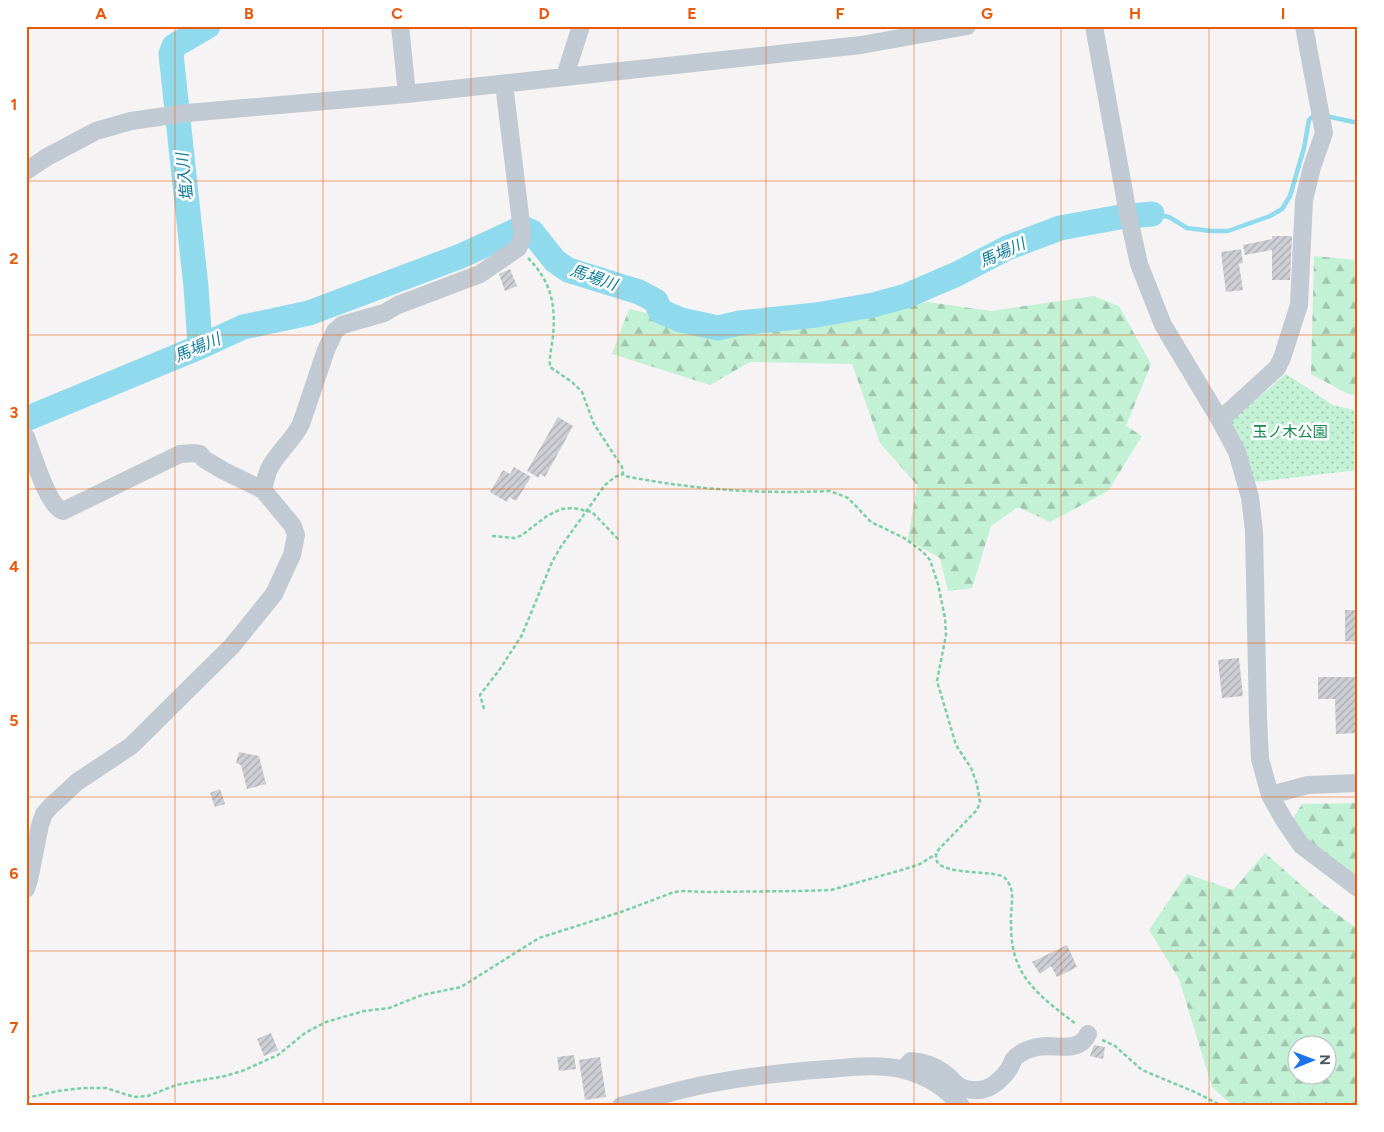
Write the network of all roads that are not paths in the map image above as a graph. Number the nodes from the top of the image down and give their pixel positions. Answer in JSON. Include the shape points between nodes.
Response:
{"nodes":[{"id":1,"x":400,"y":26,"type":"edge"},
{"id":2,"x":581,"y":26,"type":"edge"},
{"id":3,"x":967,"y":26,"type":"edge"},
{"id":4,"x":1094,"y":26,"type":"edge"},
{"id":5,"x":1304,"y":26,"type":"edge"},
{"id":6,"x":565,"y":76,"type":"junction"},
{"id":7,"x":504,"y":84,"type":"junction"},
{"id":8,"x":407,"y":94,"type":"junction"},
{"id":9,"x":26,"y":171,"type":"edge"},
{"id":10,"x":1220,"y":420,"type":"junction"},
{"id":11,"x":26,"y":437,"type":"edge"},
{"id":12,"x":263,"y":490,"type":"junction"},
{"id":13,"x":1358,"y":783,"type":"edge"},
{"id":14,"x":1270,"y":795,"type":"junction"},
{"id":15,"x":1358,"y":888,"type":"edge"},
{"id":16,"x":26,"y":889,"type":"edge"},
{"id":17,"x":1088,"y":1034,"type":"road end"},
{"id":18,"x":906,"y":1071,"type":"junction"},
{"id":19,"x":621,"y":1106,"type":"edge"},
{"id":20,"x":961,"y":1106,"type":"edge"}],
"edges":[{"from":1,"to":8,"type":"street"},
{"from":2,"to":6,"type":"street"},
{"from":3,"to":6,"type":"street","via":[[861,45]]},
{"from":4,"to":10,"type":"street","via":[[1139,264],[1163,325]]},
{"from":5,"to":10,"type":"street","via":[[1324,133],[1304,200],[1299,304],[1277,368]]},
{"from":6,"to":7,"type":"street"},
{"from":7,"to":8,"type":"street"},
{"from":7,"to":12,"type":"street","via":[[522,231],[518,248],[480,274],[384,313],[349,322],[335,331],[301,424],[268,469]]},
{"from":8,"to":9,"type":"street","via":[[186,113],[131,121],[96,131]]},
{"from":10,"to":14,"type":"street","via":[[1237,452],[1250,497],[1254,531],[1260,759]]},
{"from":11,"to":12,"type":"street","via":[[50,499],[57,509],[63,511],[188,453],[200,454],[224,471]]},
{"from":12,"to":16,"type":"street","via":[[293,526],[296,535],[292,555],[274,594],[232,646],[130,746],[77,782],[44,814]]},
{"from":13,"to":14,"type":"street","via":[[1308,785]]},
{"from":14,"to":15,"type":"street","via":[[1301,845]]},
{"from":17,"to":18,"type":"street","via":[[1078,1047],[1040,1046],[1022,1052],[988,1089],[962,1089],[943,1072],[921,1062],[911,1061]]},
{"from":18,"to":19,"type":"street","via":[[866,1066],[801,1071],[699,1086]]},
{"from":18,"to":20,"type":"street","via":[[929,1079],[951,1093]]}]}
